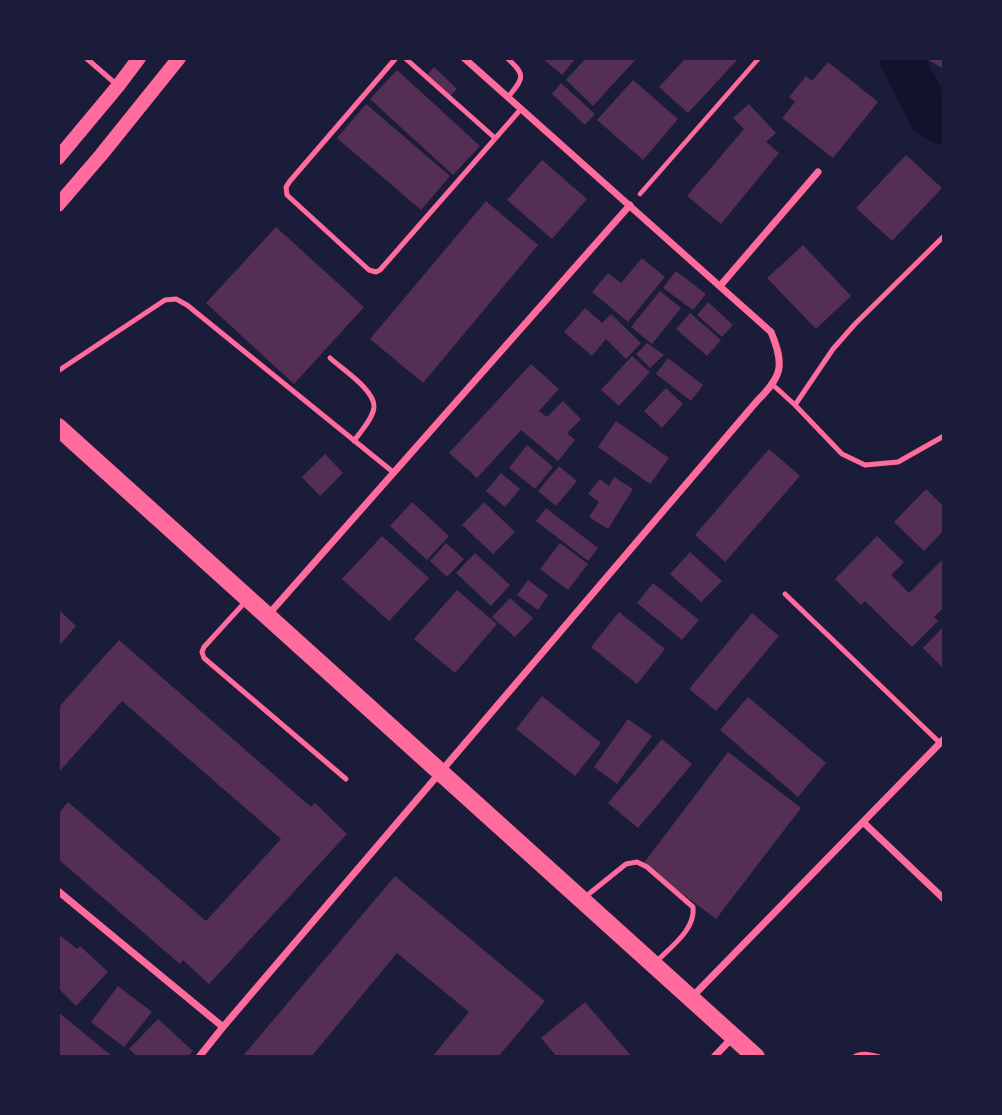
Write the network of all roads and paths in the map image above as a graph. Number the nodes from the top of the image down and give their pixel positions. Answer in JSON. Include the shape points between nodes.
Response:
{"nodes":[{"id":1,"x":86,"y":58,"type":"edge"},
{"id":2,"x":139,"y":58,"type":"edge"},
{"id":3,"x":179,"y":58,"type":"edge"},
{"id":4,"x":396,"y":58,"type":"edge"},
{"id":5,"x":405,"y":58,"type":"edge"},
{"id":6,"x":464,"y":58,"type":"edge"},
{"id":7,"x":507,"y":58,"type":"edge"},
{"id":8,"x":758,"y":58,"type":"edge"},
{"id":9,"x":118,"y":86,"type":"junction"},
{"id":10,"x":508,"y":97,"type":"junction"},
{"id":11,"x":521,"y":108,"type":"junction"},
{"id":12,"x":495,"y":138,"type":"junction"},
{"id":13,"x":58,"y":158,"type":"edge"},
{"id":14,"x":818,"y":172,"type":"dead end"},
{"id":15,"x":58,"y":205,"type":"edge"},
{"id":16,"x":630,"y":205,"type":"junction"},
{"id":17,"x":944,"y":236,"type":"edge"},
{"id":18,"x":720,"y":286,"type":"junction"},
{"id":19,"x":330,"y":358,"type":"dead end"},
{"id":20,"x":58,"y":371,"type":"edge"},
{"id":21,"x":773,"y":385,"type":"junction"},
{"id":22,"x":795,"y":405,"type":"junction"},
{"id":23,"x":58,"y":427,"type":"edge"},
{"id":24,"x":944,"y":436,"type":"edge"},
{"id":25,"x":354,"y":441,"type":"junction"},
{"id":26,"x":393,"y":472,"type":"junction"},
{"id":27,"x":785,"y":594,"type":"dead end"},
{"id":28,"x":248,"y":599,"type":"junction"},
{"id":29,"x":268,"y":615,"type":"junction"},
{"id":30,"x":942,"y":741,"type":"edge"},
{"id":31,"x":439,"y":772,"type":"junction"},
{"id":32,"x":346,"y":779,"type":"dead end"},
{"id":33,"x":863,"y":821,"type":"junction"},
{"id":34,"x":58,"y":891,"type":"edge"},
{"id":35,"x":582,"y":899,"type":"junction"},
{"id":36,"x":944,"y":899,"type":"edge"},
{"id":37,"x":654,"y":964,"type":"junction"},
{"id":38,"x":691,"y":998,"type":"junction"},
{"id":39,"x":223,"y":1027,"type":"junction"},
{"id":40,"x":733,"y":1036,"type":"junction"},
{"id":41,"x":199,"y":1057,"type":"edge"},
{"id":42,"x":714,"y":1057,"type":"edge"},
{"id":43,"x":756,"y":1057,"type":"edge"},
{"id":44,"x":855,"y":1057,"type":"edge"},
{"id":45,"x":879,"y":1057,"type":"edge"}],
"edges":[{"from":1,"to":9,"type":"lane"},
{"from":2,"to":9,"type":"main road"},
{"from":3,"to":15,"type":"main road"},
{"from":4,"to":12,"type":"lane","via":[[286,187],[287,195],[369,270],[380,270]]},
{"from":5,"to":12,"type":"lane"},
{"from":6,"to":10,"type":"street"},
{"from":7,"to":10,"type":"lane","via":[[521,74]]},
{"from":8,"to":16,"type":"path"},
{"from":9,"to":13,"type":"main road"},
{"from":10,"to":11,"type":"street"},
{"from":11,"to":12,"type":"lane"},
{"from":11,"to":16,"type":"street"},
{"from":14,"to":18,"type":"street"},
{"from":16,"to":18,"type":"street"},
{"from":16,"to":26,"type":"street"},
{"from":17,"to":22,"type":"lane","via":[[855,324]]},
{"from":18,"to":21,"type":"street","via":[[771,332],[780,353]]},
{"from":19,"to":25,"type":"lane","via":[[369,392],[374,407]]},
{"from":20,"to":25,"type":"lane","via":[[165,300],[176,299]]},
{"from":21,"to":22,"type":"lane"},
{"from":21,"to":31,"type":"street"},
{"from":22,"to":24,"type":"lane","via":[[842,454],[865,465],[898,462]]},
{"from":23,"to":28,"type":"main road"},
{"from":25,"to":26,"type":"lane"},
{"from":26,"to":29,"type":"street"},
{"from":27,"to":30,"type":"lane"},
{"from":28,"to":29,"type":"main road"},
{"from":28,"to":32,"type":"lane","via":[[204,647],[204,658]]},
{"from":29,"to":31,"type":"main road"},
{"from":30,"to":33,"type":"street"},
{"from":31,"to":35,"type":"main road"},
{"from":31,"to":39,"type":"street"},
{"from":33,"to":36,"type":"street"},
{"from":33,"to":38,"type":"street"},
{"from":34,"to":39,"type":"street"},
{"from":35,"to":37,"type":"main road"},
{"from":35,"to":37,"type":"lane","via":[[626,864],[637,862],[693,907],[687,930]]},
{"from":37,"to":38,"type":"main road"},
{"from":38,"to":40,"type":"main road"},
{"from":39,"to":41,"type":"street"},
{"from":40,"to":42,"type":"street"},
{"from":40,"to":43,"type":"main road"},
{"from":44,"to":45,"type":"lane"}]}
